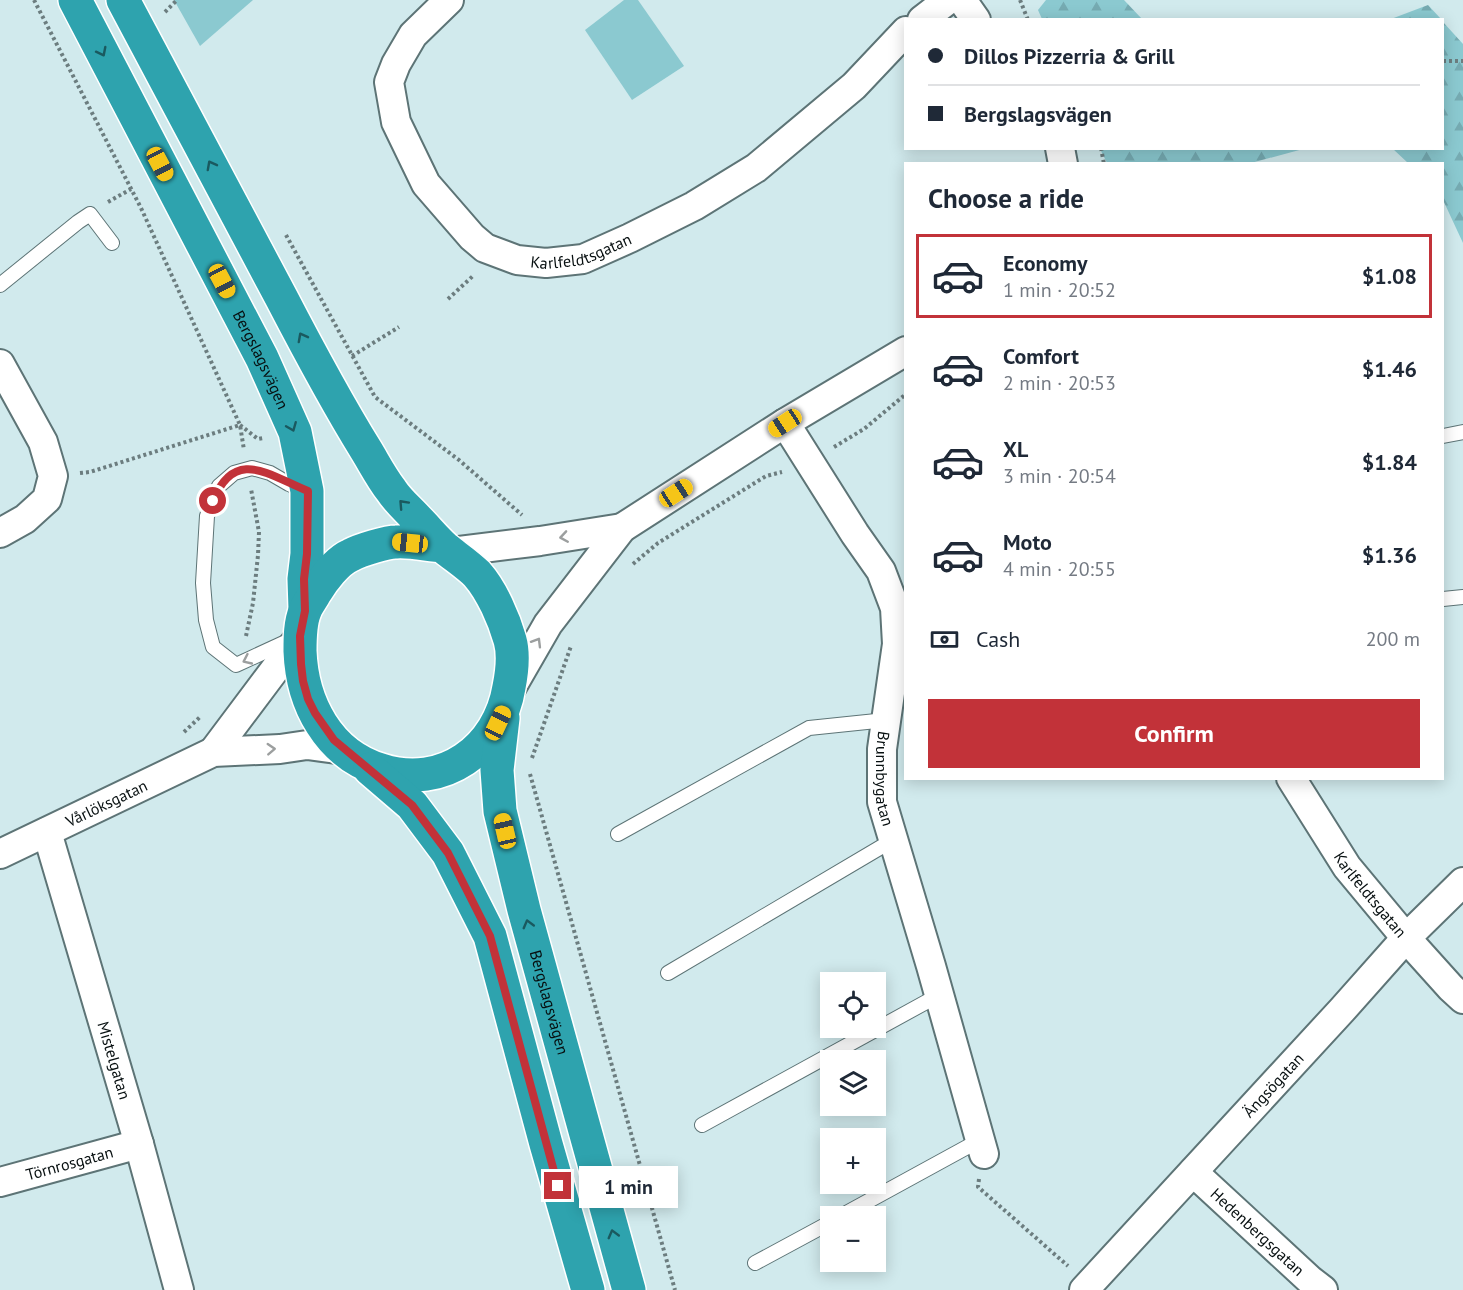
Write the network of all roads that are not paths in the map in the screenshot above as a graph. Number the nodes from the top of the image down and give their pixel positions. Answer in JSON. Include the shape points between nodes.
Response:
{"nodes":[{"id":1,"x":75,"y":0,"type":"edge"},
{"id":2,"x":123,"y":0,"type":"edge"},
{"id":3,"x":449,"y":0,"type":"edge"},
{"id":4,"x":948,"y":0,"type":"edge"},
{"id":5,"x":962,"y":0,"type":"edge"},
{"id":6,"x":925,"y":18,"type":"edge"},
{"id":7,"x":975,"y":18,"type":"edge"},
{"id":8,"x":904,"y":33,"type":"edge"},
{"id":9,"x":112,"y":243,"type":"dead end"},
{"id":10,"x":0,"y":285,"type":"edge"},
{"id":11,"x":904,"y":352,"type":"edge"},
{"id":12,"x":0,"y":364,"type":"edge"},
{"id":13,"x":785,"y":423,"type":"junction"},
{"id":14,"x":1463,"y":432,"type":"edge"},
{"id":15,"x":1444,"y":436,"type":"edge"},
{"id":16,"x":308,"y":491,"type":"junction"},
{"id":17,"x":622,"y":528,"type":"junction"},
{"id":18,"x":0,"y":533,"type":"edge"},
{"id":19,"x":447,"y":549,"type":"junction"},
{"id":20,"x":1463,"y":597,"type":"edge"},
{"id":21,"x":1444,"y":599,"type":"edge"},
{"id":22,"x":302,"y":623,"type":"junction"},
{"id":23,"x":506,"y":702,"type":"junction"},
{"id":24,"x":886,"y":720,"type":"junction"},
{"id":25,"x":213,"y":752,"type":"junction"},
{"id":26,"x":353,"y":756,"type":"junction"},
{"id":27,"x":1292,"y":780,"type":"edge"},
{"id":28,"x":47,"y":832,"type":"junction"},
{"id":29,"x":618,"y":834,"type":"dead end"},
{"id":30,"x":893,"y":840,"type":"junction"},
{"id":31,"x":0,"y":854,"type":"edge"},
{"id":32,"x":1463,"y":882,"type":"edge"},
{"id":33,"x":1406,"y":938,"type":"junction"},
{"id":34,"x":668,"y":973,"type":"dead end"},
{"id":35,"x":939,"y":995,"type":"junction"},
{"id":36,"x":1463,"y":999,"type":"edge"},
{"id":37,"x":702,"y":1125,"type":"dead end"},
{"id":38,"x":140,"y":1144,"type":"junction"},
{"id":39,"x":982,"y":1147,"type":"joint"},
{"id":40,"x":1192,"y":1172,"type":"junction"},
{"id":41,"x":0,"y":1182,"type":"edge"},
{"id":42,"x":861,"y":1206,"type":"edge"},
{"id":43,"x":820,"y":1228,"type":"edge"},
{"id":44,"x":755,"y":1263,"type":"dead end"},
{"id":45,"x":1086,"y":1287,"type":"edge"},
{"id":46,"x":179,"y":1290,"type":"edge"},
{"id":47,"x":588,"y":1290,"type":"edge"},
{"id":48,"x":629,"y":1290,"type":"edge"},
{"id":49,"x":1323,"y":1290,"type":"edge"}],
"edges":[{"from":1,"to":16,"type":"highway","name":"Bergslagsvägen","one_way":true,"via":[[262,358],[295,432]]},
{"from":19,"to":2,"type":"highway","one_way":true,"via":[[392,492],[342,412]]},
{"from":3,"to":8,"type":"street","name":"Karlfeldtsgatan","via":[[413,35],[396,64],[389,82],[396,122],[426,183],[472,237],[485,248],[517,260],[546,263],[583,259],[630,238],[694,206],[756,168],[854,86]]},
{"from":4,"to":6,"type":"street"},
{"from":5,"to":7,"type":"street"},
{"from":9,"to":10,"type":"lane","via":[[90,213]]},
{"from":11,"to":13,"type":"street"},
{"from":12,"to":18,"type":"street","via":[[43,442],[53,476],[47,499],[25,519]]},
{"from":13,"to":17,"type":"street"},
{"from":13,"to":24,"type":"street","name":"Brunnbygatan","via":[[881,571],[895,608],[897,644]]},
{"from":14,"to":15,"type":"lane"},
{"from":16,"to":22,"type":"highway","name":"Bergslagsvägen"},
{"from":22,"to":16,"type":"lane","one_way":true,"via":[[236,665],[213,647],[203,583],[207,516],[219,486],[234,473],[252,468]]},
{"from":17,"to":19,"type":"street","one_way":true,"via":[[540,541]]},
{"from":23,"to":17,"type":"street","one_way":true,"via":[[548,624]]},
{"from":19,"to":22,"type":"highway","via":[[394,542],[349,555],[322,581]]},
{"from":19,"to":23,"type":"highway","name":"Bergslagsvägen","via":[[478,576],[506,627],[512,645]]},
{"from":20,"to":21,"type":"lane"},
{"from":22,"to":25,"type":"street","name":"Vårlöksgatan"},
{"from":22,"to":26,"type":"highway","name":"Bergslagsvägen","via":[[301,664],[308,699],[324,729]]},
{"from":23,"to":26,"type":"highway","via":[[483,745],[445,770],[398,774]]},
{"from":48,"to":23,"type":"highway","name":"Bergslagsvägen","one_way":true,"via":[[500,812],[497,770]]},
{"from":24,"to":29,"type":"lane","via":[[809,728]]},
{"from":24,"to":30,"type":"street","name":"Brunnbygatan","via":[[882,802]]},
{"from":25,"to":26,"type":"street","name":"Vårlöksgatan","one_way":true,"via":[[307,745]]},
{"from":25,"to":28,"type":"street","name":"Vårlöksgatan"},
{"from":26,"to":47,"type":"highway","via":[[412,805],[448,853],[490,936]]},
{"from":27,"to":33,"type":"street","name":"Karlfeldtsgatan","via":[[1347,867]]},
{"from":28,"to":31,"type":"street","name":"Vårlöksgatan"},
{"from":28,"to":38,"type":"street","name":"Mistelgatan"},
{"from":30,"to":34,"type":"lane"},
{"from":30,"to":35,"type":"street","name":"Brunnbygatan"},
{"from":32,"to":33,"type":"street","name":"Ängsögatan"},
{"from":33,"to":36,"type":"street","name":"Karlfeldtsgatan"},
{"from":33,"to":40,"type":"street","name":"Ängsögatan"},
{"from":35,"to":37,"type":"lane"},
{"from":35,"to":39,"type":"street","name":"Brunnbygatan"},
{"from":38,"to":41,"type":"street","name":"Törnrosgatan"},
{"from":38,"to":46,"type":"street","name":"Mistelgatan"},
{"from":39,"to":42,"type":"lane"},
{"from":40,"to":45,"type":"street","name":"Ängsögatan"},
{"from":40,"to":49,"type":"street","name":"Hedenbergsgatan"},
{"from":43,"to":44,"type":"lane"}]}
